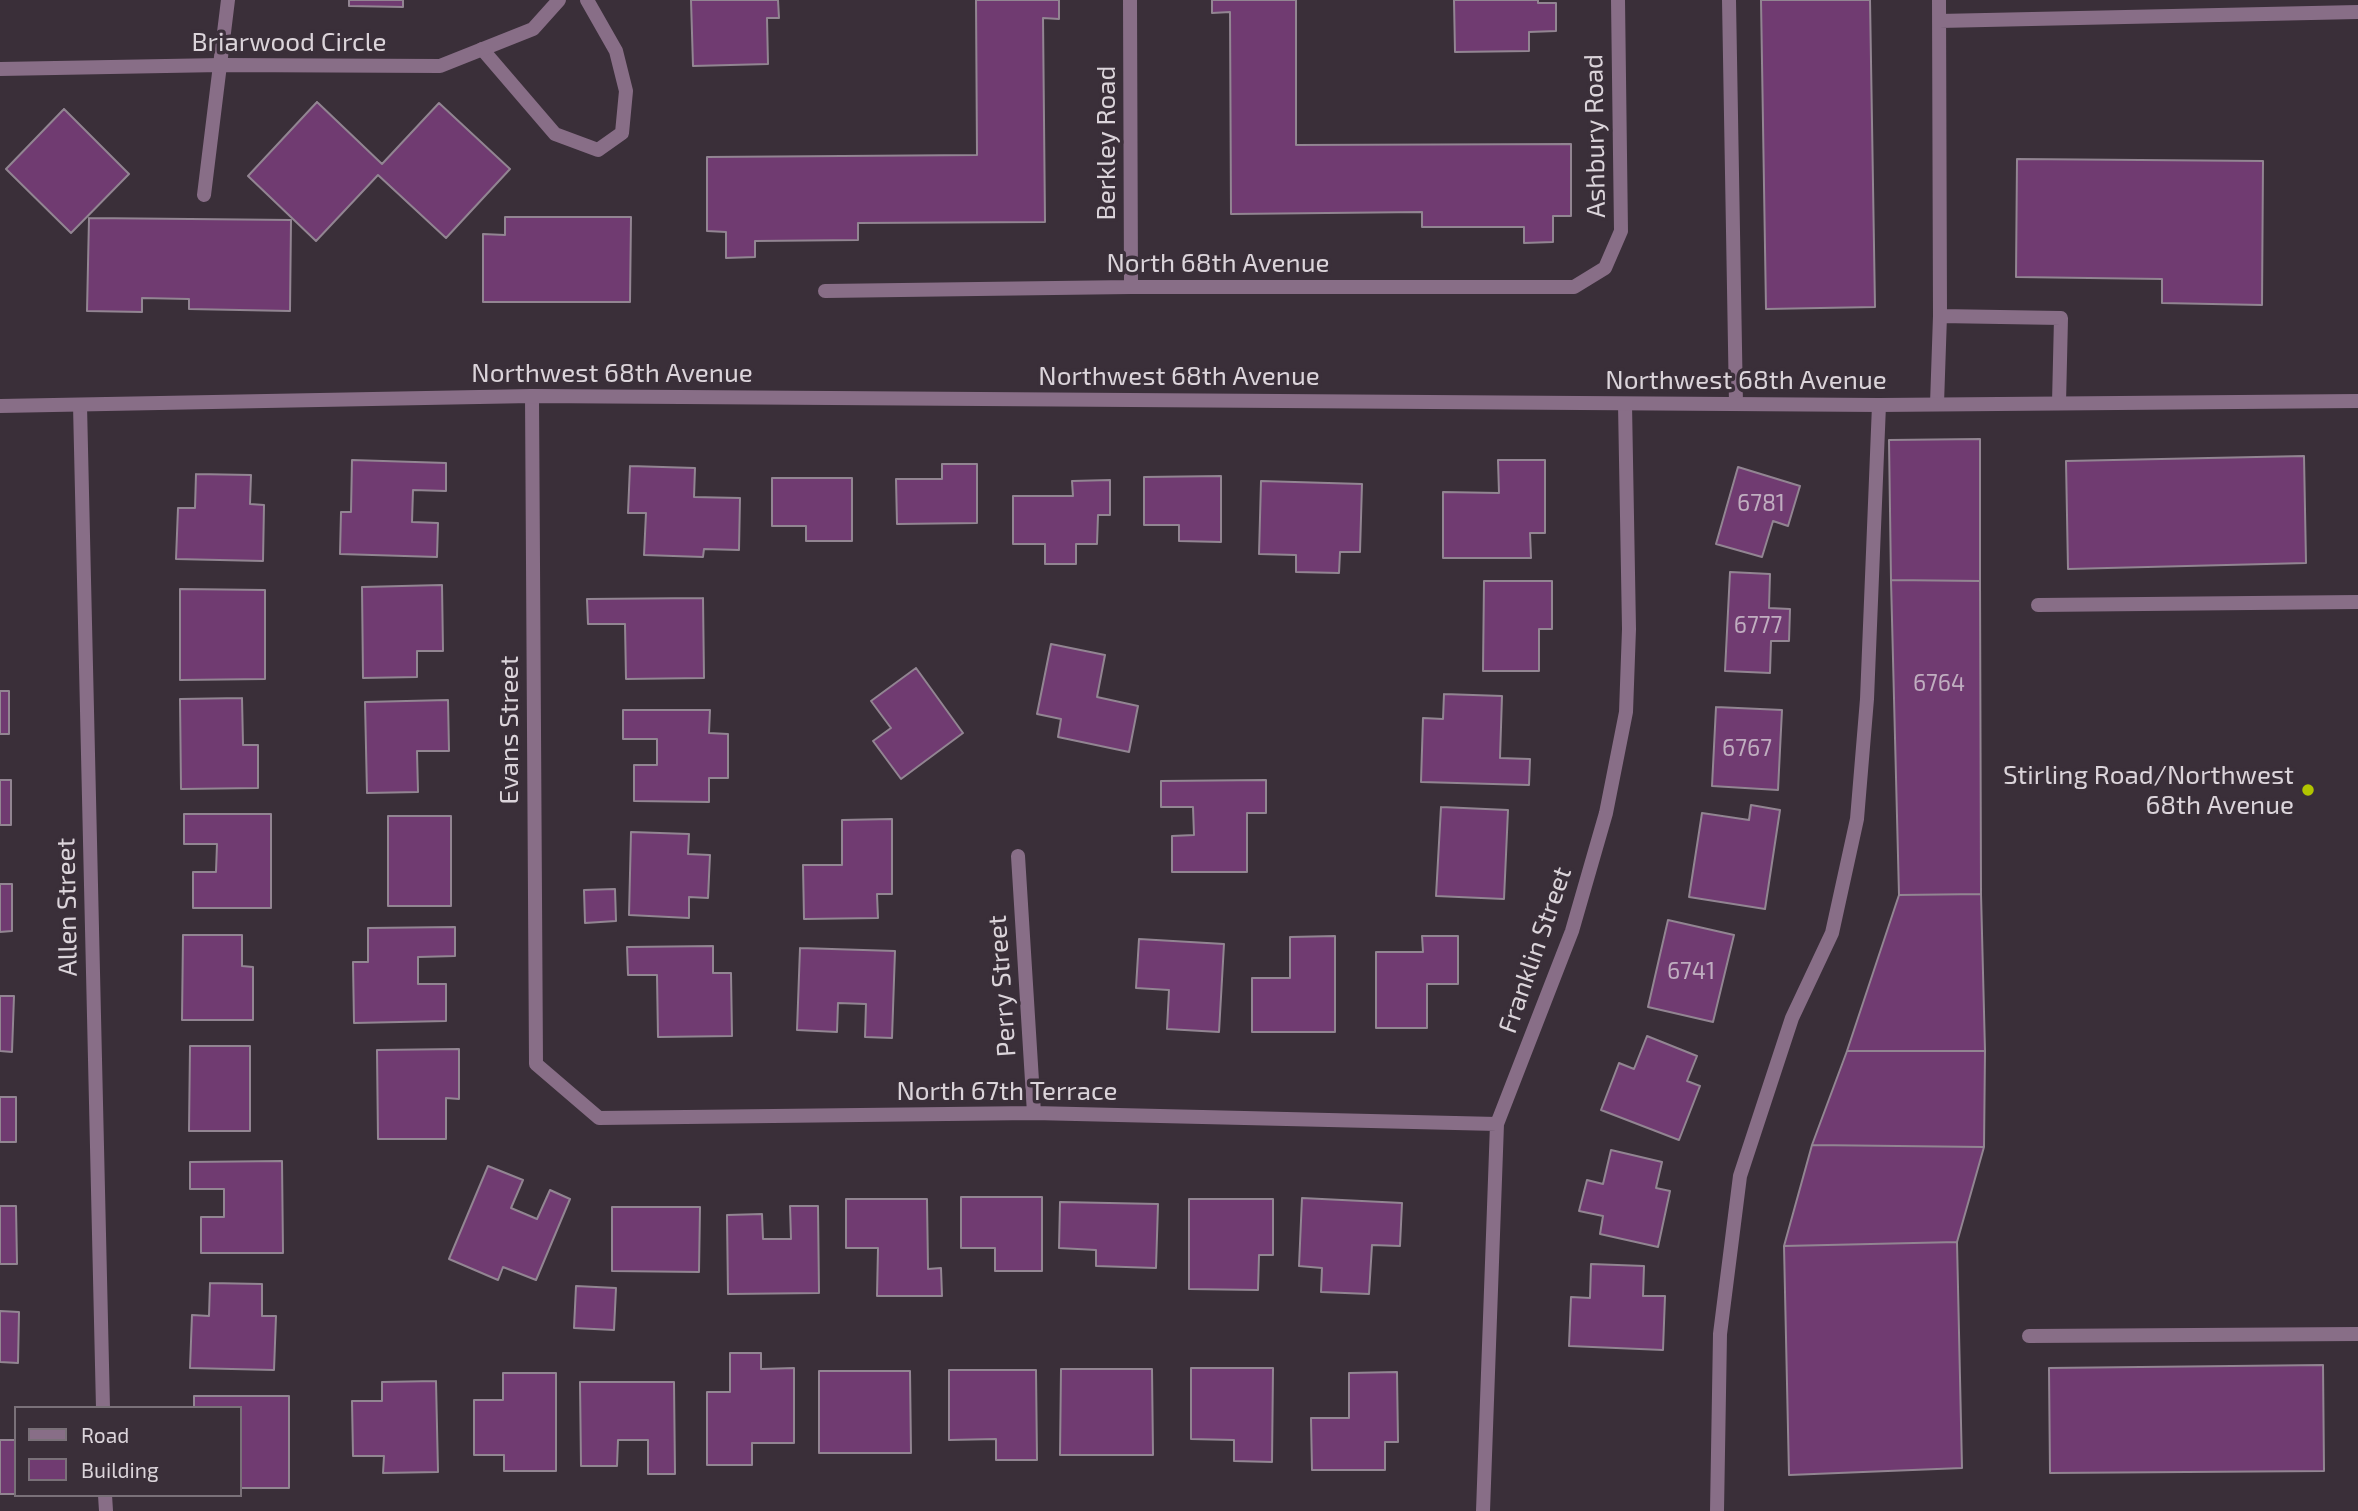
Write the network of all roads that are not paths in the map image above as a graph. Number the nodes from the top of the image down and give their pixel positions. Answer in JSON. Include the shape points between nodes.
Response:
{"nodes":[{"id":1,"x":228,"y":0,"type":"edge"},
{"id":2,"x":559,"y":0,"type":"edge"},
{"id":3,"x":587,"y":0,"type":"edge"},
{"id":4,"x":1130,"y":0,"type":"edge"},
{"id":5,"x":1618,"y":0,"type":"edge"},
{"id":6,"x":1728,"y":0,"type":"edge"},
{"id":7,"x":1938,"y":0,"type":"edge"},
{"id":8,"x":2358,"y":12,"type":"edge"},
{"id":9,"x":1939,"y":21,"type":"junction"},
{"id":10,"x":482,"y":49,"type":"junction"},
{"id":11,"x":221,"y":65,"type":"junction"},
{"id":12,"x":0,"y":69,"type":"edge"},
{"id":13,"x":204,"y":195,"type":"dead end"},
{"id":14,"x":1605,"y":268,"type":"joint"},
{"id":15,"x":1131,"y":287,"type":"junction"},
{"id":16,"x":825,"y":291,"type":"dead end"},
{"id":17,"x":1940,"y":316,"type":"junction"},
{"id":18,"x":532,"y":396,"type":"junction"},
{"id":19,"x":2358,"y":401,"type":"edge"},
{"id":20,"x":2059,"y":403,"type":"junction"},
{"id":21,"x":1625,"y":404,"type":"junction"},
{"id":22,"x":1736,"y":404,"type":"junction"},
{"id":23,"x":1937,"y":404,"type":"junction"},
{"id":24,"x":80,"y":405,"type":"junction"},
{"id":25,"x":1878,"y":405,"type":"junction"},
{"id":26,"x":0,"y":406,"type":"edge"},
{"id":27,"x":2358,"y":602,"type":"edge"},
{"id":28,"x":2038,"y":605,"type":"dead end"},
{"id":29,"x":1018,"y":856,"type":"dead end"},
{"id":30,"x":536,"y":1064,"type":"joint"},
{"id":31,"x":1034,"y":1113,"type":"junction"},
{"id":32,"x":1497,"y":1124,"type":"junction"},
{"id":33,"x":2358,"y":1334,"type":"edge"},
{"id":34,"x":2029,"y":1336,"type":"dead end"},
{"id":35,"x":103,"y":1406,"type":"edge"},
{"id":36,"x":1483,"y":1511,"type":"edge"},
{"id":37,"x":1717,"y":1511,"type":"edge"}],
"edges":[{"from":1,"to":11,"type":"street"},
{"from":2,"to":10,"type":"street","name":"Briarwood Circle","via":[[533,29]]},
{"from":3,"to":10,"type":"street","via":[[615,51],[626,91],[622,132],[598,150],[555,134]]},
{"from":4,"to":15,"type":"street","name":"Berkley Road"},
{"from":5,"to":14,"type":"street","name":"Ashbury Road","via":[[1621,231]]},
{"from":6,"to":22,"type":"street"},
{"from":7,"to":9,"type":"street"},
{"from":8,"to":9,"type":"street"},
{"from":9,"to":17,"type":"street"},
{"from":10,"to":11,"type":"street","name":"Briarwood Circle","via":[[440,66]]},
{"from":11,"to":12,"type":"street","name":"Briarwood Circle"},
{"from":11,"to":13,"type":"street"},
{"from":14,"to":15,"type":"street","name":"North 68th Avenue","via":[[1574,287]]},
{"from":15,"to":16,"type":"street","name":"North 68th Avenue"},
{"from":17,"to":20,"type":"street","via":[[2061,318]]},
{"from":17,"to":23,"type":"street"},
{"from":18,"to":21,"type":"street","name":"Northwest 68th Avenue"},
{"from":18,"to":24,"type":"street","name":"Northwest 68th Avenue"},
{"from":18,"to":30,"type":"street","name":"Evans Street"},
{"from":19,"to":20,"type":"street","name":"Northwest 68th Avenue"},
{"from":20,"to":23,"type":"street","name":"Northwest 68th Avenue"},
{"from":21,"to":22,"type":"street","name":"Northwest 68th Avenue"},
{"from":21,"to":32,"type":"street","name":"Franklin Street","via":[[1626,712],[1606,813],[1572,931]]},
{"from":22,"to":25,"type":"street","name":"Northwest 68th Avenue"},
{"from":23,"to":25,"type":"street","name":"Northwest 68th Avenue"},
{"from":24,"to":26,"type":"street","name":"Northwest 68th Avenue"},
{"from":24,"to":35,"type":"street","name":"Allen Street"},
{"from":25,"to":37,"type":"street","via":[[1867,699],[1857,819],[1832,933],[1792,1018],[1740,1177],[1720,1334]]},
{"from":27,"to":28,"type":"street"},
{"from":29,"to":31,"type":"street","name":"Perry Street"},
{"from":30,"to":31,"type":"street","name":"North 67th Terrace","via":[[599,1118]]},
{"from":31,"to":32,"type":"street","name":"North 67th Terrace"},
{"from":32,"to":36,"type":"street","name":"Franklin Street"},
{"from":33,"to":34,"type":"street"}]}
